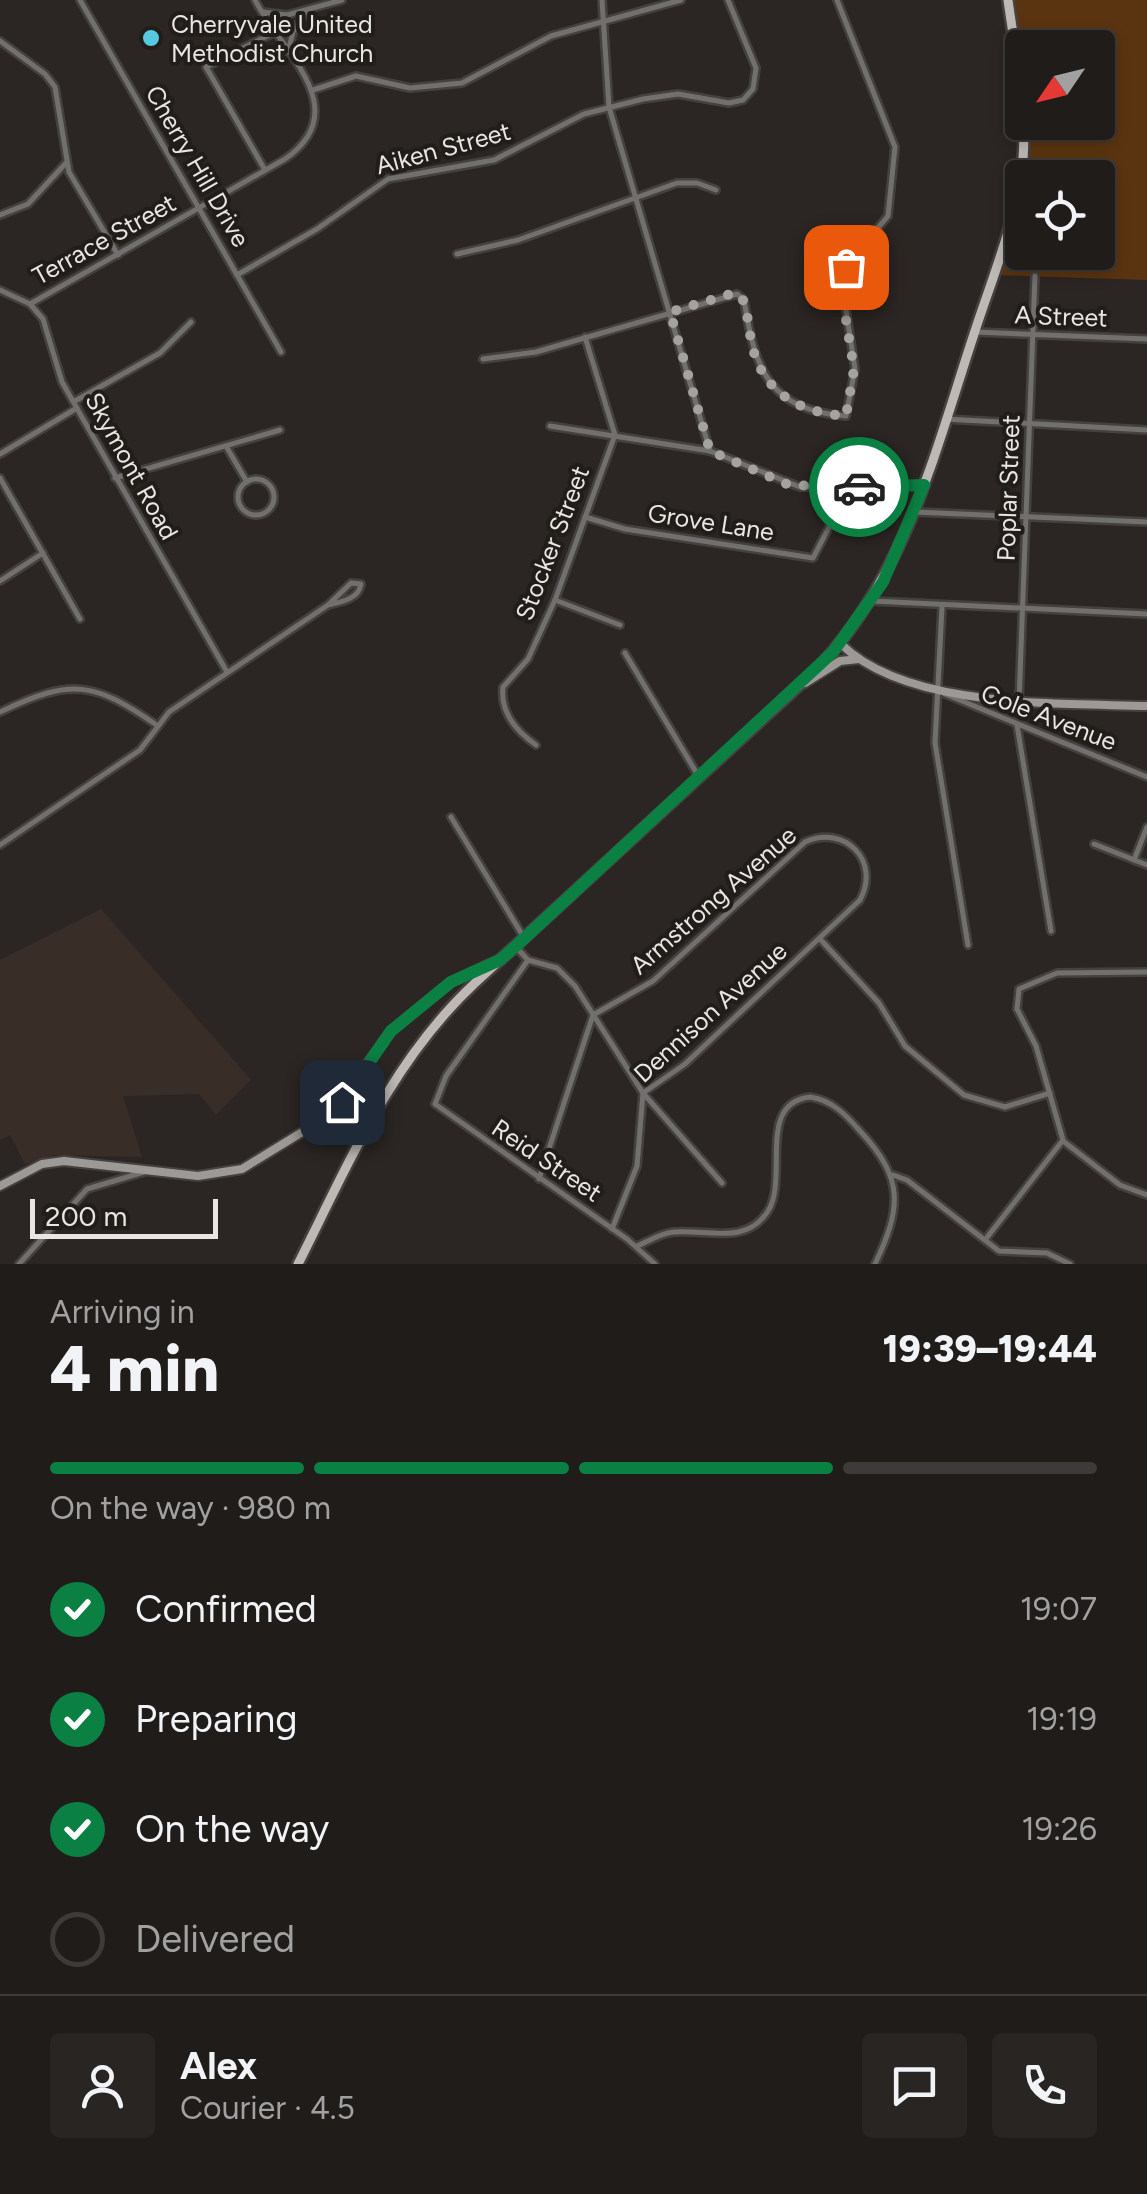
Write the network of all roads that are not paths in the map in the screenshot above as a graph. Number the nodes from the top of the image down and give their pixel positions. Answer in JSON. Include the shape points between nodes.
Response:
{"nodes":[{"id":1,"x":80,"y":0,"type":"edge"},
{"id":2,"x":255,"y":0,"type":"edge"},
{"id":3,"x":342,"y":0,"type":"edge"},
{"id":4,"x":602,"y":0,"type":"edge"},
{"id":5,"x":682,"y":0,"type":"edge"},
{"id":6,"x":728,"y":0,"type":"edge"},
{"id":7,"x":836,"y":0,"type":"edge"},
{"id":8,"x":1008,"y":0,"type":"edge"},
{"id":9,"x":306,"y":10,"type":"junction"},
{"id":10,"x":260,"y":11,"type":"junction"},
{"id":11,"x":602,"y":21,"type":"junction"},
{"id":12,"x":275,"y":32,"type":"junction"},
{"id":13,"x":0,"y":41,"type":"edge"},
{"id":14,"x":288,"y":52,"type":"junction"},
{"id":15,"x":313,"y":90,"type":"junction"},
{"id":16,"x":609,"y":107,"type":"junction"},
{"id":17,"x":66,"y":163,"type":"junction"},
{"id":18,"x":265,"y":170,"type":"junction"},
{"id":19,"x":716,"y":190,"type":"dead end"},
{"id":20,"x":636,"y":195,"type":"junction"},
{"id":21,"x":199,"y":209,"type":"junction"},
{"id":22,"x":0,"y":215,"type":"edge"},
{"id":23,"x":118,"y":254,"type":"junction"},
{"id":24,"x":457,"y":254,"type":"dead end"},
{"id":25,"x":237,"y":275,"type":"junction"},
{"id":26,"x":1035,"y":276,"type":"dead end"},
{"id":27,"x":0,"y":290,"type":"edge"},
{"id":28,"x":30,"y":304,"type":"junction"},
{"id":29,"x":670,"y":312,"type":"junction"},
{"id":30,"x":190,"y":322,"type":"dead end"},
{"id":31,"x":974,"y":332,"type":"junction"},
{"id":32,"x":1033,"y":335,"type":"junction"},
{"id":33,"x":584,"y":337,"type":"junction"},
{"id":34,"x":1147,"y":339,"type":"edge"},
{"id":35,"x":281,"y":352,"type":"dead end"},
{"id":36,"x":483,"y":359,"type":"dead end"},
{"id":37,"x":75,"y":405,"type":"junction"},
{"id":38,"x":945,"y":419,"type":"junction"},
{"id":39,"x":550,"y":426,"type":"dead end"},
{"id":40,"x":1030,"y":426,"type":"junction"},
{"id":41,"x":280,"y":430,"type":"dead end"},
{"id":42,"x":1147,"y":430,"type":"edge"},
{"id":43,"x":614,"y":434,"type":"junction"},
{"id":44,"x":226,"y":446,"type":"junction"},
{"id":45,"x":710,"y":451,"type":"junction"},
{"id":46,"x":0,"y":454,"type":"edge"},
{"id":47,"x":0,"y":478,"type":"edge"},
{"id":48,"x":115,"y":478,"type":"junction"},
{"id":49,"x":247,"y":482,"type":"junction"},
{"id":50,"x":924,"y":485,"type":"junction"},
{"id":51,"x":850,"y":487,"type":"junction"},
{"id":52,"x":914,"y":512,"type":"junction"},
{"id":53,"x":584,"y":517,"type":"junction"},
{"id":54,"x":1026,"y":518,"type":"junction"},
{"id":55,"x":1147,"y":522,"type":"edge"},
{"id":56,"x":43,"y":552,"type":"junction"},
{"id":57,"x":0,"y":581,"type":"edge"},
{"id":58,"x":555,"y":600,"type":"junction"},
{"id":59,"x":872,"y":601,"type":"junction"},
{"id":60,"x":328,"y":606,"type":"junction"},
{"id":61,"x":942,"y":607,"type":"junction"},
{"id":62,"x":1024,"y":610,"type":"junction"},
{"id":63,"x":1147,"y":614,"type":"edge"},
{"id":64,"x":80,"y":618,"type":"dead end"},
{"id":65,"x":620,"y":625,"type":"dead end"},
{"id":66,"x":840,"y":644,"type":"junction"},
{"id":67,"x":624,"y":653,"type":"dead end"},
{"id":68,"x":858,"y":659,"type":"junction"},
{"id":69,"x":227,"y":672,"type":"junction"},
{"id":70,"x":799,"y":686,"type":"junction"},
{"id":71,"x":938,"y":690,"type":"junction"},
{"id":72,"x":1019,"y":702,"type":"junction"},
{"id":73,"x":1147,"y":706,"type":"edge"},
{"id":74,"x":0,"y":712,"type":"edge"},
{"id":75,"x":1017,"y":725,"type":"junction"},
{"id":76,"x":158,"y":726,"type":"junction"},
{"id":77,"x":536,"y":745,"type":"dead end"},
{"id":78,"x":699,"y":777,"type":"junction"},
{"id":79,"x":1147,"y":777,"type":"edge"},
{"id":80,"x":451,"y":816,"type":"dead end"},
{"id":81,"x":1147,"y":827,"type":"edge"},
{"id":82,"x":1094,"y":844,"type":"dead end"},
{"id":83,"x":0,"y":845,"type":"edge"},
{"id":84,"x":854,"y":848,"type":"joint"},
{"id":85,"x":1134,"y":860,"type":"junction"},
{"id":86,"x":1147,"y":865,"type":"edge"},
{"id":87,"x":1051,"y":931,"type":"dead end"},
{"id":88,"x":525,"y":938,"type":"junction"},
{"id":89,"x":820,"y":939,"type":"junction"},
{"id":90,"x":968,"y":945,"type":"dead end"},
{"id":91,"x":516,"y":946,"type":"junction"},
{"id":92,"x":500,"y":960,"type":"junction"},
{"id":93,"x":528,"y":960,"type":"junction"},
{"id":94,"x":1147,"y":972,"type":"edge"},
{"id":95,"x":448,"y":986,"type":"junction"},
{"id":96,"x":459,"y":997,"type":"junction"},
{"id":97,"x":593,"y":1015,"type":"junction"},
{"id":98,"x":643,"y":1093,"type":"junction"},
{"id":99,"x":1050,"y":1093,"type":"junction"},
{"id":100,"x":1063,"y":1141,"type":"junction"},
{"id":101,"x":145,"y":1172,"type":"junction"},
{"id":102,"x":894,"y":1176,"type":"junction"},
{"id":103,"x":539,"y":1180,"type":"junction"},
{"id":104,"x":722,"y":1183,"type":"dead end"},
{"id":105,"x":0,"y":1186,"type":"edge"},
{"id":106,"x":1147,"y":1195,"type":"edge"},
{"id":107,"x":612,"y":1229,"type":"junction"},
{"id":108,"x":985,"y":1240,"type":"junction"},
{"id":109,"x":638,"y":1246,"type":"junction"},
{"id":110,"x":19,"y":1264,"type":"edge"},
{"id":111,"x":298,"y":1264,"type":"edge"},
{"id":112,"x":655,"y":1264,"type":"edge"},
{"id":113,"x":875,"y":1264,"type":"edge"},
{"id":114,"x":1070,"y":1264,"type":"edge"}],
"edges":[{"from":1,"to":21,"type":"street","name":"Cherry Hill Drive"},
{"from":2,"to":10,"type":"street"},
{"from":3,"to":9,"type":"street"},
{"from":4,"to":11,"type":"street"},
{"from":5,"to":11,"type":"street"},
{"from":6,"to":16,"type":"street","name":"Aiken Street","via":[[756,65],[748,96],[730,103],[672,94]]},
{"from":7,"to":29,"type":"street","via":[[895,147],[888,216],[849,262],[842,283],[854,369],[846,416],[807,411],[784,397],[756,358],[741,296]]},
{"from":8,"to":31,"type":"main road","via":[[1022,166]]},
{"from":9,"to":10,"type":"street","via":[[279,16]]},
{"from":9,"to":14,"type":"street"},
{"from":10,"to":12,"type":"street"},
{"from":11,"to":15,"type":"street","via":[[544,38],[462,83],[410,88],[356,76]]},
{"from":11,"to":16,"type":"street"},
{"from":12,"to":14,"type":"street"},
{"from":12,"to":18,"type":"street","via":[[206,67]]},
{"from":13,"to":17,"type":"street","via":[[56,87]]},
{"from":14,"to":15,"type":"street"},
{"from":15,"to":18,"type":"street","name":"Terrace Street","via":[[307,136]]},
{"from":16,"to":20,"type":"street"},
{"from":16,"to":25,"type":"street","name":"Aiken Street","via":[[494,160],[384,180]]},
{"from":17,"to":22,"type":"street","via":[[28,204]]},
{"from":17,"to":23,"type":"street"},
{"from":18,"to":21,"type":"street","name":"Terrace Street"},
{"from":19,"to":20,"type":"street","via":[[686,182]]},
{"from":20,"to":24,"type":"street","via":[[518,240]]},
{"from":20,"to":29,"type":"street"},
{"from":21,"to":23,"type":"street","name":"Terrace Street"},
{"from":21,"to":25,"type":"street","name":"Cherry Hill Drive"},
{"from":23,"to":28,"type":"street","name":"Terrace Street"},
{"from":25,"to":35,"type":"street","name":"Cherry Hill Drive"},
{"from":26,"to":32,"type":"street","name":"Poplar Street"},
{"from":27,"to":28,"type":"street"},
{"from":28,"to":37,"type":"street","name":"Skymont Road","via":[[49,332]]},
{"from":29,"to":33,"type":"street"},
{"from":29,"to":45,"type":"street"},
{"from":30,"to":37,"type":"street","via":[[160,353]]},
{"from":31,"to":32,"type":"street","name":"A Street"},
{"from":31,"to":38,"type":"main road"},
{"from":32,"to":34,"type":"street","name":"A Street"},
{"from":32,"to":40,"type":"street","name":"Poplar Street"},
{"from":33,"to":36,"type":"street"},
{"from":33,"to":43,"type":"street"},
{"from":37,"to":46,"type":"street"},
{"from":37,"to":48,"type":"street","name":"Skymont Road"},
{"from":38,"to":40,"type":"street"},
{"from":38,"to":50,"type":"main road"},
{"from":39,"to":43,"type":"street"},
{"from":40,"to":42,"type":"street"},
{"from":40,"to":54,"type":"street","name":"Poplar Street"},
{"from":41,"to":44,"type":"street"},
{"from":43,"to":45,"type":"street"},
{"from":43,"to":53,"type":"street","name":"Stocker Street"},
{"from":44,"to":48,"type":"street"},
{"from":44,"to":49,"type":"street"},
{"from":45,"to":51,"type":"street","via":[[789,485]]},
{"from":47,"to":56,"type":"street"},
{"from":48,"to":69,"type":"street","name":"Skymont Road"},
{"from":49,"to":49,"type":"street","via":[[240,505],[252,514],[265,512],[273,500],[270,488],[261,480]]},
{"from":50,"to":51,"type":"street"},
{"from":50,"to":52,"type":"main road"},
{"from":51,"to":53,"type":"street","name":"Grove Lane","via":[[812,558],[624,530]]},
{"from":52,"to":54,"type":"street"},
{"from":52,"to":59,"type":"main road"},
{"from":53,"to":58,"type":"street","name":"Stocker Street"},
{"from":54,"to":55,"type":"street"},
{"from":54,"to":62,"type":"street","name":"Poplar Street"},
{"from":56,"to":57,"type":"street"},
{"from":56,"to":64,"type":"street"},
{"from":58,"to":65,"type":"street"},
{"from":58,"to":77,"type":"street","name":"Stocker Street","via":[[528,659],[502,690],[518,733]]},
{"from":59,"to":61,"type":"street"},
{"from":59,"to":66,"type":"main road"},
{"from":60,"to":60,"type":"street","via":[[358,593],[361,584],[351,584]]},
{"from":60,"to":69,"type":"street"},
{"from":61,"to":62,"type":"street"},
{"from":61,"to":71,"type":"street"},
{"from":62,"to":63,"type":"street"},
{"from":62,"to":72,"type":"street","name":"Poplar Street"},
{"from":66,"to":68,"type":"street"},
{"from":66,"to":70,"type":"main road"},
{"from":67,"to":78,"type":"street"},
{"from":68,"to":70,"type":"street","via":[[840,661]]},
{"from":68,"to":71,"type":"street"},
{"from":69,"to":76,"type":"street"},
{"from":70,"to":78,"type":"main road"},
{"from":71,"to":72,"type":"street"},
{"from":71,"to":75,"type":"street","name":"Cole Avenue"},
{"from":71,"to":90,"type":"street","via":[[935,742]]},
{"from":72,"to":73,"type":"street"},
{"from":74,"to":76,"type":"street","via":[[55,689],[82,686],[110,694]]},
{"from":75,"to":79,"type":"street","name":"Cole Avenue"},
{"from":75,"to":87,"type":"street"},
{"from":76,"to":83,"type":"street","via":[[140,750]]},
{"from":78,"to":88,"type":"main road"},
{"from":80,"to":88,"type":"street"},
{"from":81,"to":85,"type":"street"},
{"from":82,"to":85,"type":"street"},
{"from":84,"to":89,"type":"street","name":"Dennison Avenue","via":[[866,867],[864,893]]},
{"from":84,"to":97,"type":"street","name":"Armstrong Avenue","via":[[835,837],[804,842],[653,981]]},
{"from":85,"to":86,"type":"street"},
{"from":88,"to":91,"type":"main road"},
{"from":89,"to":98,"type":"street","name":"Dennison Avenue","via":[[685,1064]]},
{"from":89,"to":99,"type":"street","via":[[879,1003],[905,1046],[964,1095],[1005,1106]]},
{"from":91,"to":92,"type":"main road"},
{"from":91,"to":93,"type":"street"},
{"from":92,"to":95,"type":"street"},
{"from":92,"to":96,"type":"main road"},
{"from":93,"to":97,"type":"street","via":[[562,972]]},
{"from":93,"to":103,"type":"street","name":"Reid Street","via":[[446,1076],[436,1106]]},
{"from":94,"to":99,"type":"street","via":[[1057,974],[1019,989],[1017,1009]]},
{"from":95,"to":96,"type":"street"},
{"from":95,"to":101,"type":"street","via":[[388,1035],[334,1111],[250,1165],[214,1176]]},
{"from":96,"to":111,"type":"main road","via":[[384,1097]]},
{"from":97,"to":98,"type":"street"},
{"from":97,"to":103,"type":"street"},
{"from":98,"to":104,"type":"street"},
{"from":98,"to":107,"type":"street","name":"Dennison Avenue","via":[[637,1166]]},
{"from":99,"to":100,"type":"street"},
{"from":100,"to":106,"type":"street","via":[[1120,1185]]},
{"from":100,"to":108,"type":"street"},
{"from":101,"to":105,"type":"street","via":[[56,1161]]},
{"from":101,"to":110,"type":"street","via":[[86,1188]]},
{"from":102,"to":108,"type":"street"},
{"from":102,"to":109,"type":"street","via":[[837,1108],[805,1097],[780,1117],[775,1194],[759,1222],[731,1234],[670,1232]]},
{"from":102,"to":113,"type":"street","via":[[892,1217]]},
{"from":103,"to":107,"type":"street","name":"Reid Street"},
{"from":107,"to":109,"type":"street","name":"Reid Street"},
{"from":108,"to":114,"type":"street","via":[[1005,1253],[1050,1253]]},
{"from":109,"to":112,"type":"street","name":"Reid Street"}]}
